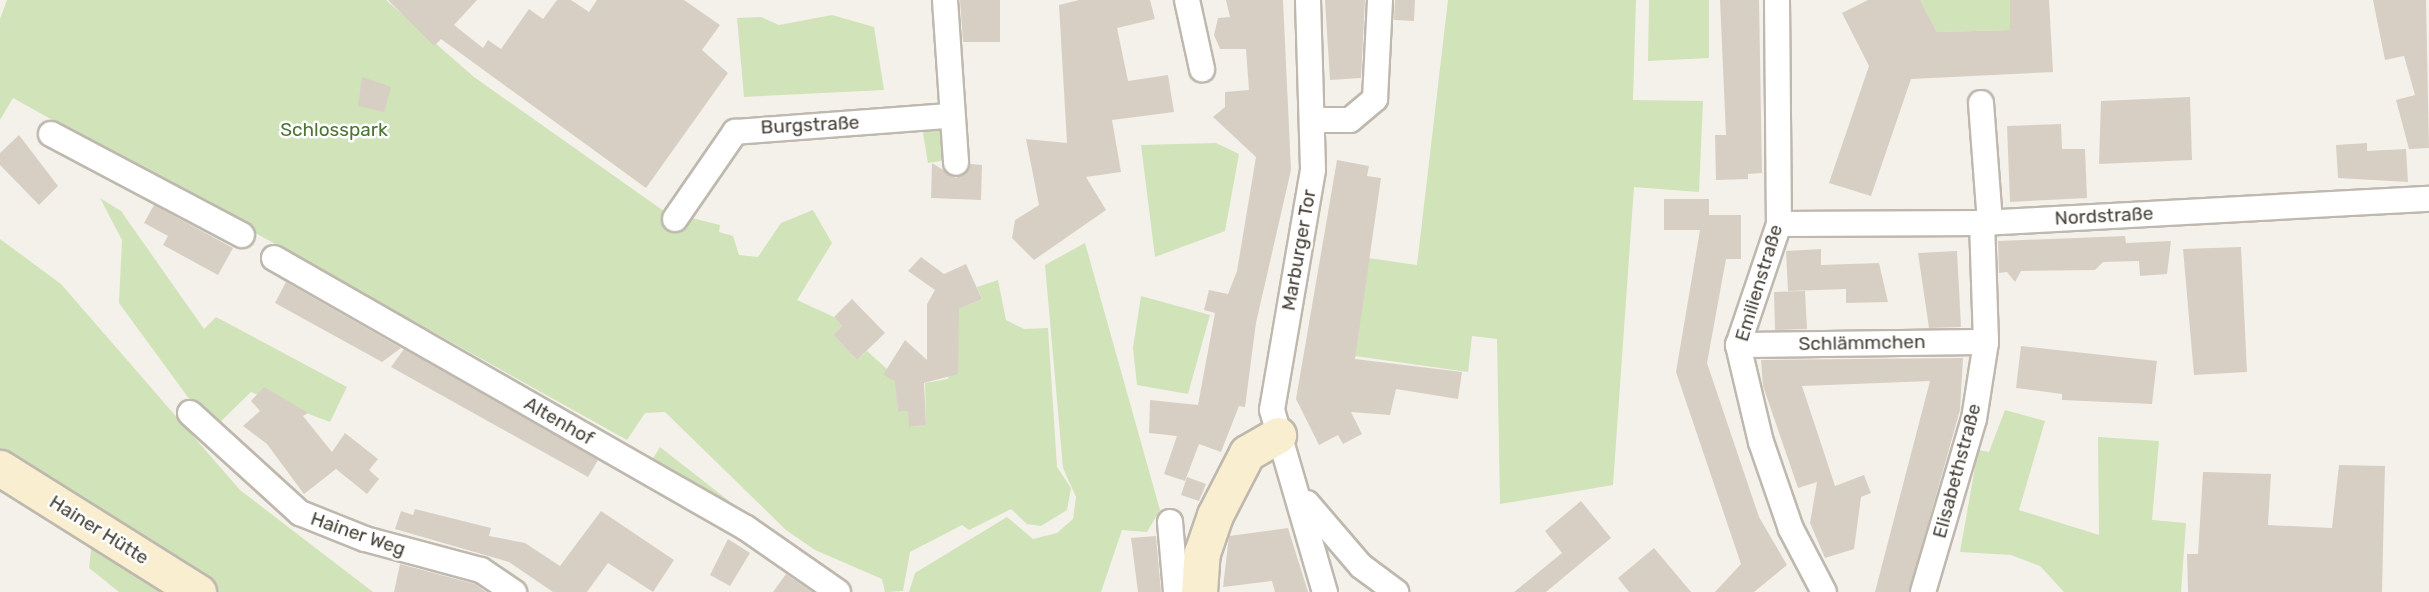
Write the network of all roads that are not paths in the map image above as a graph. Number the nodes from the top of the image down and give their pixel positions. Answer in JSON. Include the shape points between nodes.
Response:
{"nodes":[{"id":1,"x":945,"y":0,"type":"edge"},
{"id":2,"x":1187,"y":0,"type":"edge"},
{"id":3,"x":1308,"y":0,"type":"edge"},
{"id":4,"x":1380,"y":0,"type":"edge"},
{"id":5,"x":1777,"y":0,"type":"edge"},
{"id":6,"x":1202,"y":69,"type":"dead end"},
{"id":7,"x":1981,"y":103,"type":"dead end"},
{"id":8,"x":950,"y":116,"type":"junction"},
{"id":9,"x":1314,"y":120,"type":"junction"},
{"id":10,"x":51,"y":134,"type":"dead end"},
{"id":11,"x":956,"y":163,"type":"dead end"},
{"id":12,"x":2429,"y":199,"type":"edge"},
{"id":13,"x":675,"y":219,"type":"dead end"},
{"id":14,"x":1986,"y":223,"type":"junction"},
{"id":15,"x":1779,"y":225,"type":"junction"},
{"id":16,"x":242,"y":235,"type":"dead end"},
{"id":17,"x":274,"y":258,"type":"dead end"},
{"id":18,"x":1986,"y":342,"type":"junction"},
{"id":19,"x":1738,"y":345,"type":"junction"},
{"id":20,"x":190,"y":413,"type":"dead end"},
{"id":21,"x":1278,"y":435,"type":"junction"},
{"id":22,"x":0,"y":468,"type":"edge"},
{"id":23,"x":1300,"y":494,"type":"junction"},
{"id":24,"x":1170,"y":522,"type":"dead end"},
{"id":25,"x":198,"y":592,"type":"edge"},
{"id":26,"x":514,"y":592,"type":"edge"},
{"id":27,"x":838,"y":592,"type":"edge"},
{"id":28,"x":1176,"y":592,"type":"edge"},
{"id":29,"x":1199,"y":592,"type":"edge"},
{"id":30,"x":1325,"y":592,"type":"edge"},
{"id":31,"x":1396,"y":592,"type":"edge"},
{"id":32,"x":1824,"y":592,"type":"edge"},
{"id":33,"x":1923,"y":592,"type":"edge"}],
"edges":[{"from":1,"to":8,"type":"street"},
{"from":2,"to":6,"type":"street"},
{"from":3,"to":9,"type":"street","name":"Marburger Tor"},
{"from":4,"to":9,"type":"street","via":[[1375,99],[1350,120]]},
{"from":5,"to":15,"type":"street","name":"Emilienstraße"},
{"from":7,"to":14,"type":"street","name":"Elisabethstraße"},
{"from":8,"to":11,"type":"street"},
{"from":8,"to":13,"type":"street","name":"Burgstraße","via":[[736,132]]},
{"from":9,"to":21,"type":"street","name":"Marburger Tor","via":[[1313,170],[1273,397]]},
{"from":10,"to":16,"type":"street"},
{"from":12,"to":14,"type":"street","name":"Nordstraße"},
{"from":14,"to":15,"type":"street","name":"Nordstraße"},
{"from":14,"to":18,"type":"street","name":"Elisabethstraße"},
{"from":15,"to":19,"type":"street","name":"Emilienstraße"},
{"from":17,"to":27,"type":"street","name":"Altenhof","via":[[746,528]]},
{"from":18,"to":19,"type":"street","name":"Schlämmchen"},
{"from":18,"to":33,"type":"street","name":"Elisabethstraße","via":[[1974,419]]},
{"from":19,"to":32,"type":"street","name":"Emilienstraße","via":[[1741,378],[1787,517]]},
{"from":20,"to":26,"type":"street","name":"Hainer Weg","via":[[300,513],[365,539],[481,570]]},
{"from":21,"to":23,"type":"street","name":"Marburger Tor"},
{"from":21,"to":29,"type":"street","via":[[1258,441],[1228,487],[1202,554]]},
{"from":22,"to":25,"type":"street","name":"Hainer Hütte"},
{"from":23,"to":30,"type":"street"},
{"from":23,"to":31,"type":"street","via":[[1361,566]]},
{"from":24,"to":28,"type":"street"}]}
